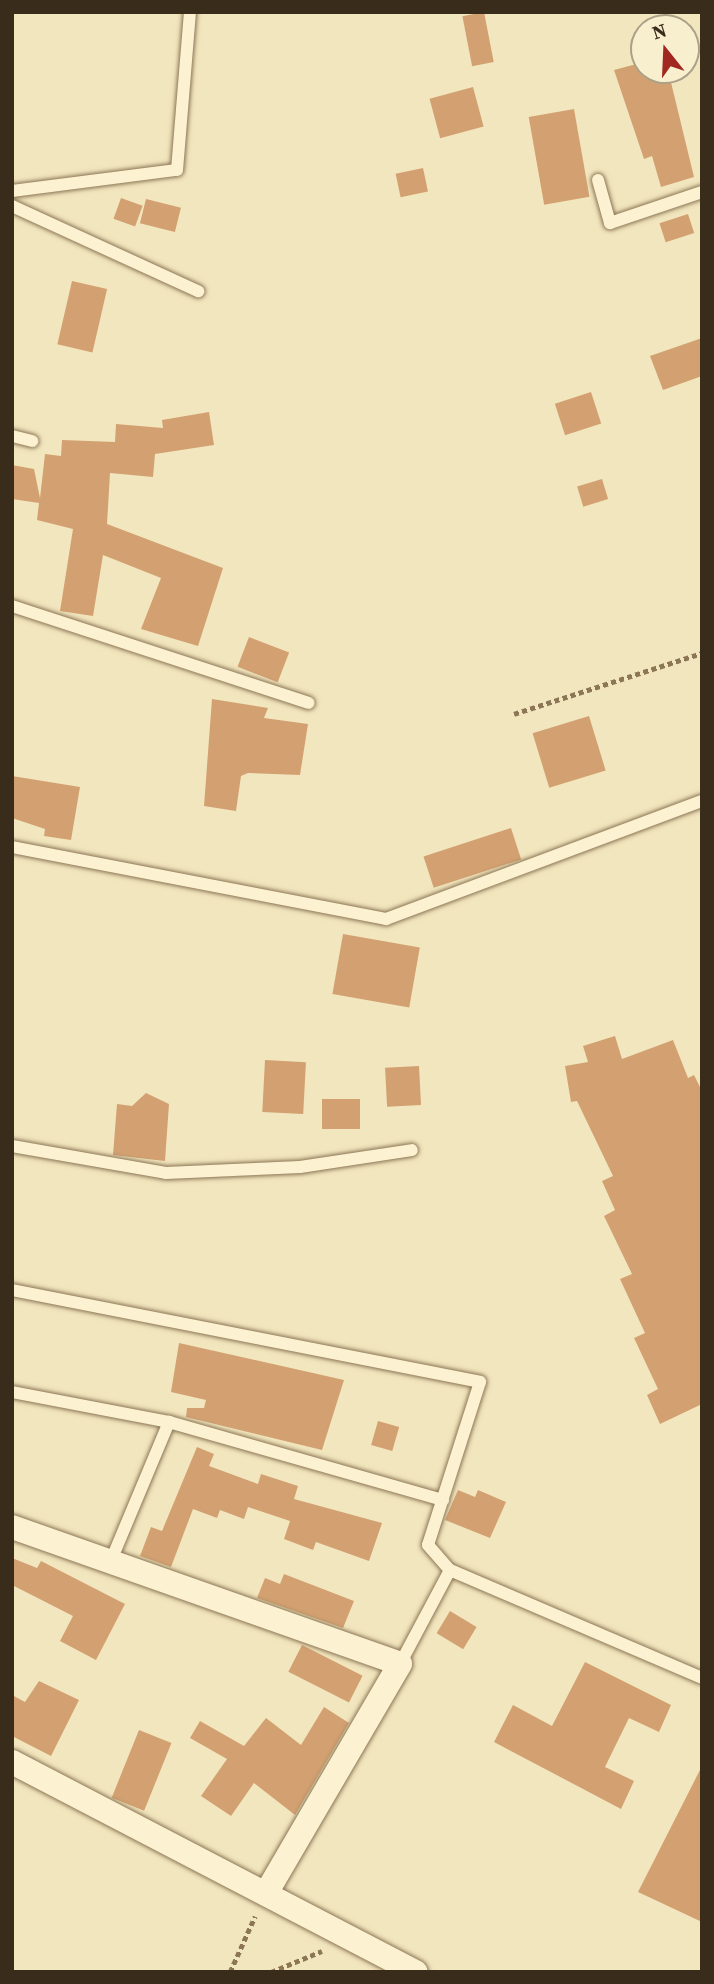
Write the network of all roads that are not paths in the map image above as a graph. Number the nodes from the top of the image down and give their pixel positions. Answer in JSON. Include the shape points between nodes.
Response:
{"nodes":[{"id":1,"x":190,"y":12,"type":"edge"},
{"id":2,"x":597,"y":180,"type":"dead end"},
{"id":3,"x":12,"y":191,"type":"edge"},
{"id":4,"x":702,"y":192,"type":"edge"},
{"id":5,"x":12,"y":206,"type":"edge"},
{"id":6,"x":198,"y":290,"type":"dead end"},
{"id":7,"x":12,"y":436,"type":"edge"},
{"id":8,"x":32,"y":441,"type":"dead end"},
{"id":9,"x":12,"y":606,"type":"edge"},
{"id":10,"x":309,"y":703,"type":"dead end"},
{"id":11,"x":702,"y":801,"type":"edge"},
{"id":12,"x":12,"y":847,"type":"edge"},
{"id":13,"x":12,"y":1146,"type":"edge"},
{"id":14,"x":412,"y":1150,"type":"dead end"},
{"id":15,"x":12,"y":1290,"type":"edge"},
{"id":16,"x":12,"y":1392,"type":"edge"},
{"id":17,"x":169,"y":1422,"type":"junction"},
{"id":18,"x":443,"y":1500,"type":"junction"},
{"id":19,"x":12,"y":1527,"type":"edge"},
{"id":20,"x":110,"y":1563,"type":"junction"},
{"id":21,"x":450,"y":1570,"type":"junction"},
{"id":22,"x":400,"y":1664,"type":"junction"},
{"id":23,"x":702,"y":1678,"type":"edge"},
{"id":24,"x":12,"y":1762,"type":"edge"},
{"id":25,"x":268,"y":1890,"type":"junction"},
{"id":26,"x":416,"y":1972,"type":"edge"}],
"edges":[{"from":1,"to":3,"type":"lane","via":[[177,170]]},
{"from":2,"to":4,"type":"lane","via":[[610,223]]},
{"from":5,"to":6,"type":"lane"},
{"from":7,"to":8,"type":"lane"},
{"from":9,"to":10,"type":"lane"},
{"from":11,"to":12,"type":"lane","via":[[386,919]]},
{"from":13,"to":14,"type":"lane","via":[[166,1173],[300,1167]]},
{"from":15,"to":18,"type":"lane","via":[[480,1382]]},
{"from":16,"to":17,"type":"lane"},
{"from":17,"to":18,"type":"lane"},
{"from":17,"to":20,"type":"lane"},
{"from":18,"to":21,"type":"lane","via":[[428,1545]]},
{"from":19,"to":20,"type":"street"},
{"from":20,"to":22,"type":"street"},
{"from":21,"to":22,"type":"lane"},
{"from":21,"to":23,"type":"lane"},
{"from":22,"to":25,"type":"street"},
{"from":24,"to":25,"type":"street"},
{"from":25,"to":26,"type":"street"}]}
